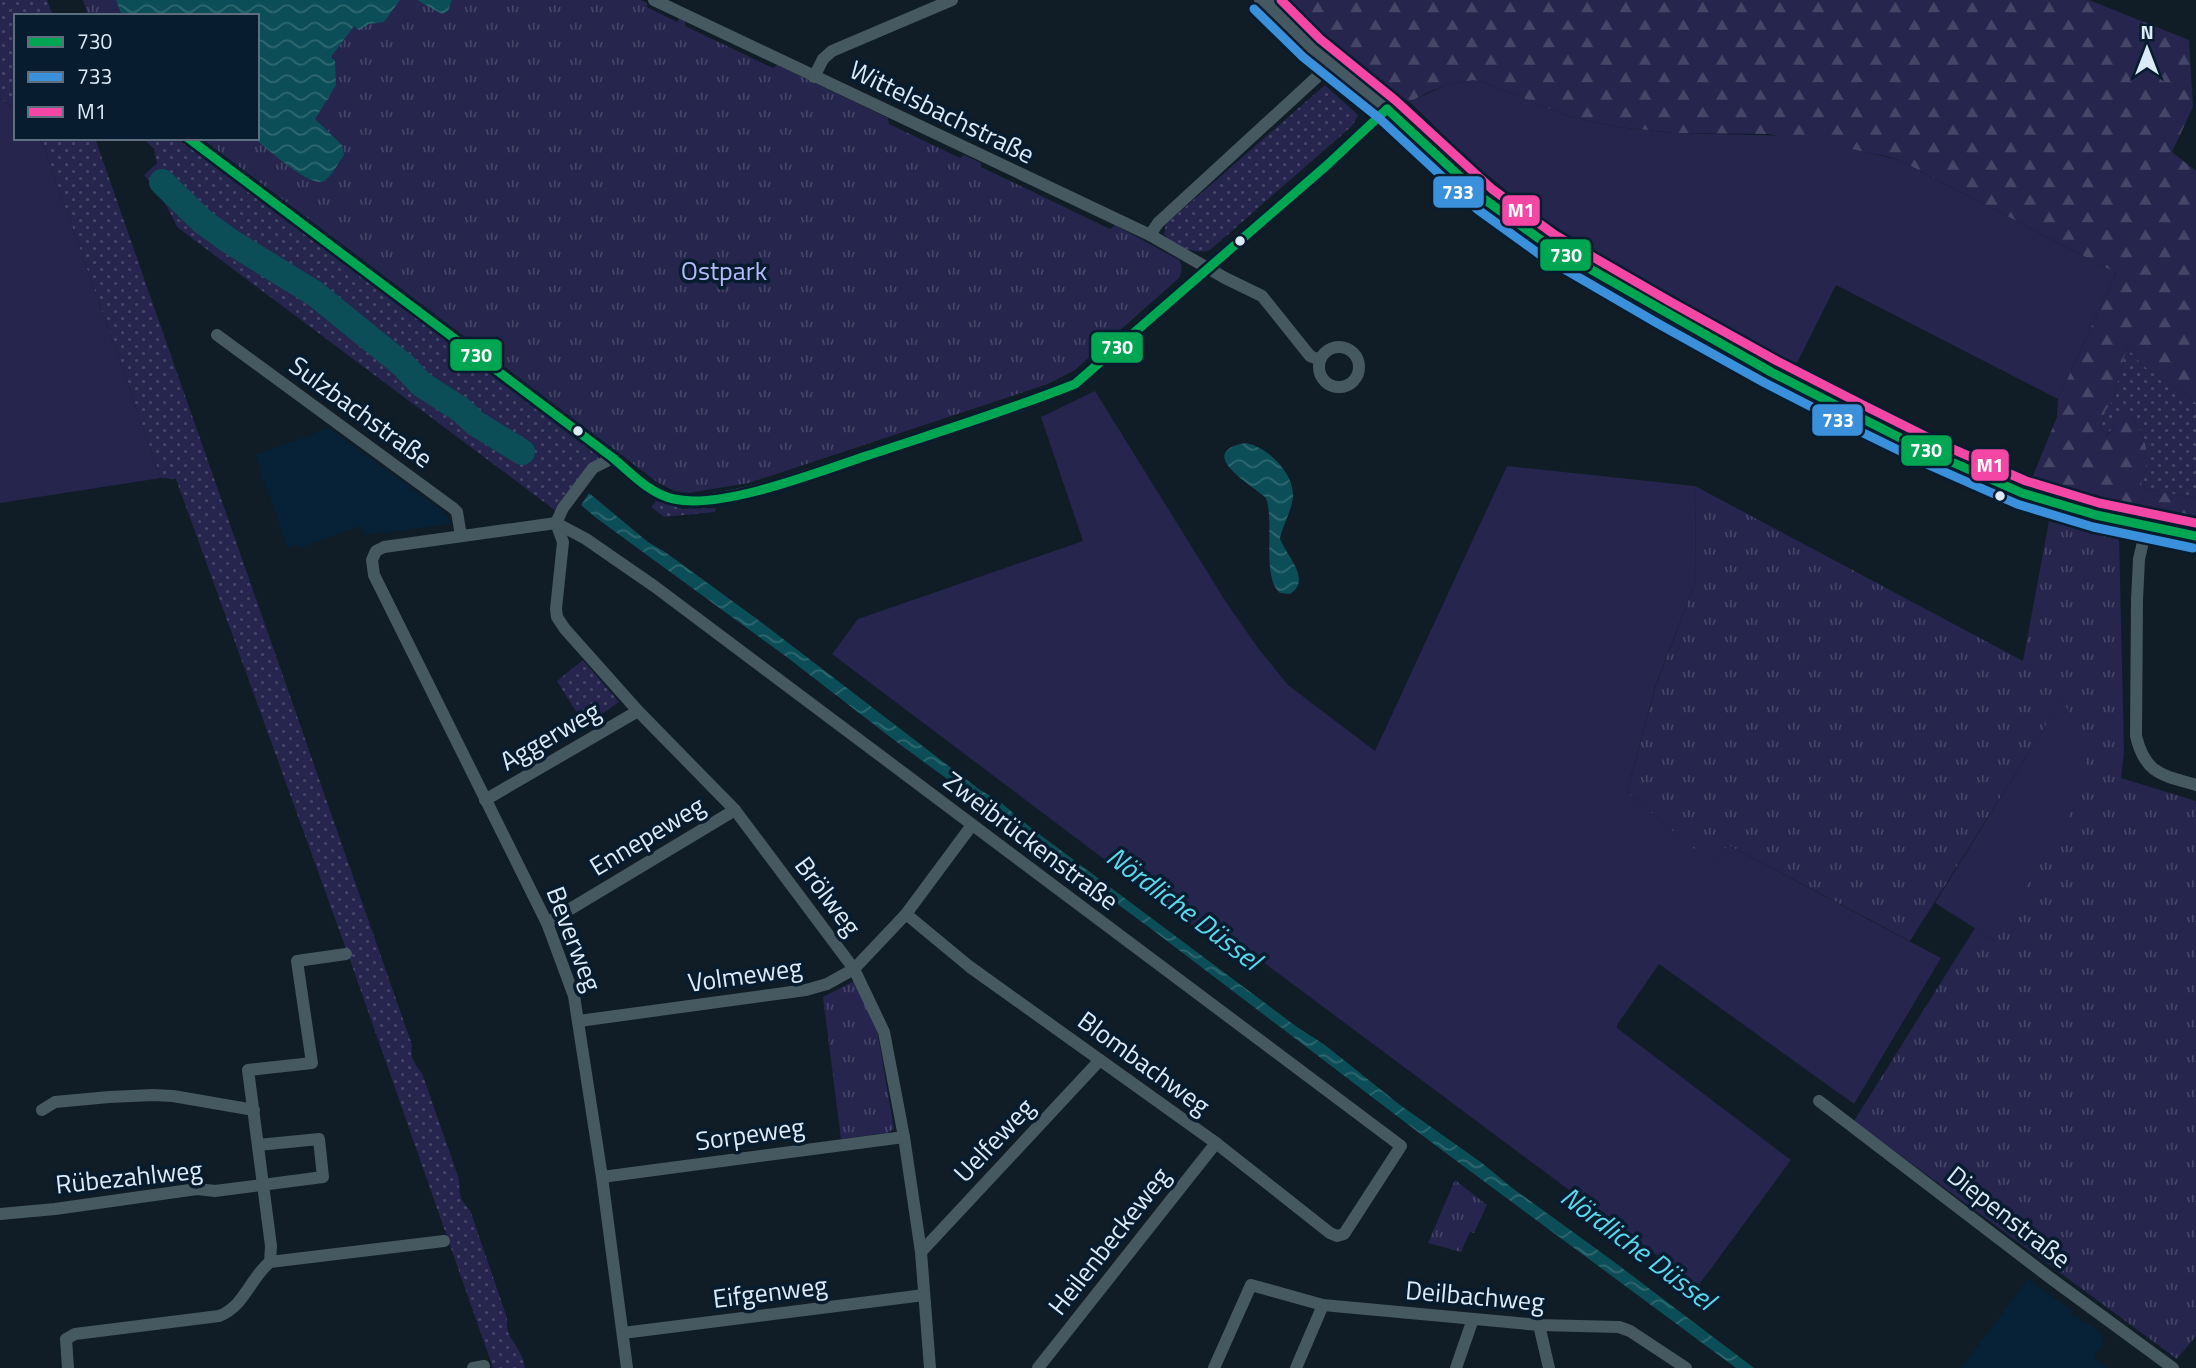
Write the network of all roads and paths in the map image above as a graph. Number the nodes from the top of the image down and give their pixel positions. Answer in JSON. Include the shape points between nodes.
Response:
{"nodes":[{"id":1,"x":654,"y":0,"type":"edge"},
{"id":2,"x":952,"y":0,"type":"edge"},
{"id":3,"x":1263,"y":0,"type":"edge"},
{"id":4,"x":1331,"y":64,"type":"junction"},
{"id":5,"x":814,"y":76,"type":"junction"},
{"id":6,"x":1387,"y":109,"type":"junction"},
{"id":7,"x":1150,"y":235,"type":"junction"},
{"id":8,"x":1208,"y":267,"type":"junction"},
{"id":9,"x":217,"y":335,"type":"dead end"},
{"id":10,"x":1320,"y":360,"type":"dead end"},
{"id":11,"x":556,"y":523,"type":"junction"},
{"id":12,"x":2147,"y":525,"type":"junction"},
{"id":13,"x":461,"y":536,"type":"junction"},
{"id":14,"x":2196,"y":536,"type":"edge"},
{"id":15,"x":638,"y":711,"type":"junction"},
{"id":16,"x":2196,"y":785,"type":"edge"},
{"id":17,"x":485,"y":800,"type":"junction"},
{"id":18,"x":735,"y":810,"type":"junction"},
{"id":19,"x":972,"y":825,"type":"junction"},
{"id":20,"x":906,"y":914,"type":"junction"},
{"id":21,"x":547,"y":923,"type":"junction"},
{"id":22,"x":346,"y":954,"type":"dead end"},
{"id":23,"x":854,"y":969,"type":"junction"},
{"id":24,"x":579,"y":1021,"type":"junction"},
{"id":25,"x":1100,"y":1059,"type":"junction"},
{"id":26,"x":1818,"y":1101,"type":"dead end"},
{"id":27,"x":42,"y":1110,"type":"dead end"},
{"id":28,"x":254,"y":1110,"type":"junction"},
{"id":29,"x":904,"y":1137,"type":"junction"},
{"id":30,"x":1216,"y":1143,"type":"junction"},
{"id":31,"x":258,"y":1145,"type":"junction"},
{"id":32,"x":601,"y":1177,"type":"junction"},
{"id":33,"x":263,"y":1183,"type":"junction"},
{"id":34,"x":0,"y":1214,"type":"edge"},
{"id":35,"x":1352,"y":1223,"type":"joint"},
{"id":36,"x":444,"y":1241,"type":"dead end"},
{"id":37,"x":921,"y":1252,"type":"junction"},
{"id":38,"x":270,"y":1262,"type":"junction"},
{"id":39,"x":924,"y":1295,"type":"junction"},
{"id":40,"x":1323,"y":1305,"type":"junction"},
{"id":41,"x":1473,"y":1319,"type":"junction"},
{"id":42,"x":1539,"y":1325,"type":"junction"},
{"id":43,"x":622,"y":1333,"type":"junction"},
{"id":44,"x":68,"y":1368,"type":"edge"},
{"id":45,"x":627,"y":1368,"type":"edge"},
{"id":46,"x":930,"y":1368,"type":"edge"},
{"id":47,"x":1038,"y":1368,"type":"edge"},
{"id":48,"x":1214,"y":1368,"type":"edge"},
{"id":49,"x":1296,"y":1368,"type":"edge"},
{"id":50,"x":1456,"y":1368,"type":"edge"},
{"id":51,"x":1549,"y":1368,"type":"edge"},
{"id":52,"x":1686,"y":1368,"type":"edge"},
{"id":53,"x":2173,"y":1368,"type":"edge"}],
"edges":[{"from":1,"to":5,"type":"street","name":"Wittelsbachstraße"},
{"from":2,"to":5,"type":"street","via":[[832,51]]},
{"from":3,"to":4,"type":"main road"},
{"from":4,"to":6,"type":"main road"},
{"from":4,"to":7,"type":"street"},
{"from":5,"to":7,"type":"street","name":"Wittelsbachstraße"},
{"from":6,"to":8,"type":"street"},
{"from":6,"to":12,"type":"main road","via":[[1484,199],[1548,245],[1713,341],[1927,451],[2022,493]]},
{"from":7,"to":8,"type":"street","name":"Wittelsbachstraße"},
{"from":8,"to":10,"type":"street","via":[[1262,296],[1310,356]]},
{"from":8,"to":11,"type":"street","via":[[1075,384],[742,493],[668,499],[613,458],[593,468]]},
{"from":9,"to":13,"type":"street","name":"Sulzbachstraße","via":[[453,508]]},
{"from":11,"to":13,"type":"street"},
{"from":11,"to":15,"type":"street","name":"Brölweg","via":[[562,542],[557,617]]},
{"from":11,"to":19,"type":"street","name":"Zweibrückenstraße","via":[[654,586]]},
{"from":12,"to":14,"type":"main road"},
{"from":12,"to":16,"type":"street","via":[[2137,600],[2139,748],[2148,765]]},
{"from":13,"to":17,"type":"street","name":"Beverweg","via":[[384,547],[372,560],[374,575]]},
{"from":15,"to":17,"type":"street","name":"Aggerweg"},
{"from":15,"to":18,"type":"street","name":"Brölweg"},
{"from":17,"to":21,"type":"street","name":"Beverweg"},
{"from":18,"to":21,"type":"street","name":"Ennepeweg"},
{"from":18,"to":23,"type":"street","name":"Brölweg"},
{"from":19,"to":20,"type":"street","name":"Volmeweg"},
{"from":19,"to":35,"type":"street","name":"Zweibrückenstraße","via":[[1401,1146]]},
{"from":20,"to":23,"type":"street","name":"Volmeweg"},
{"from":20,"to":25,"type":"street","name":"Blombachweg","via":[[970,967]]},
{"from":21,"to":24,"type":"street","name":"Beverweg"},
{"from":22,"to":28,"type":"street","via":[[297,961],[312,1063],[248,1070]]},
{"from":23,"to":24,"type":"street","name":"Volmeweg","via":[[806,990]]},
{"from":23,"to":29,"type":"street","name":"Brölweg","via":[[884,1032]]},
{"from":24,"to":32,"type":"street","name":"Beverweg"},
{"from":25,"to":30,"type":"street","name":"Blombachweg"},
{"from":25,"to":37,"type":"street","name":"Uelfeweg"},
{"from":26,"to":53,"type":"street","name":"Diepenstraße"},
{"from":27,"to":28,"type":"street","via":[[55,1102],[153,1095]]},
{"from":28,"to":31,"type":"street"},
{"from":29,"to":32,"type":"street","name":"Sorpeweg"},
{"from":29,"to":37,"type":"street","name":"Brölweg"},
{"from":30,"to":35,"type":"street","name":"Blombachweg","via":[[1331,1233],[1342,1236]]},
{"from":30,"to":47,"type":"street","name":"Heilenbeckeweg"},
{"from":31,"to":33,"type":"street"},
{"from":31,"to":33,"type":"street","name":"Rübezahlweg","via":[[319,1139],[323,1177]]},
{"from":32,"to":43,"type":"street","name":"Beverweg"},
{"from":33,"to":34,"type":"street","name":"Rübezahlweg"},
{"from":33,"to":38,"type":"street"},
{"from":36,"to":38,"type":"street"},
{"from":37,"to":39,"type":"street","name":"Brölweg"},
{"from":38,"to":44,"type":"street","via":[[237,1305],[219,1316],[75,1334],[66,1339]]},
{"from":39,"to":43,"type":"street","name":"Eifgenweg"},
{"from":39,"to":46,"type":"street","name":"Brölweg"},
{"from":40,"to":41,"type":"street","name":"Deilbachweg"},
{"from":40,"to":48,"type":"street","name":"Deilbachweg","via":[[1251,1285]]},
{"from":40,"to":49,"type":"street"},
{"from":41,"to":42,"type":"street","name":"Deilbachweg"},
{"from":41,"to":50,"type":"street"},
{"from":42,"to":51,"type":"street"},
{"from":42,"to":52,"type":"street","name":"Deilbachweg","via":[[1619,1327]]},
{"from":43,"to":45,"type":"street","name":"Beverweg"}]}
